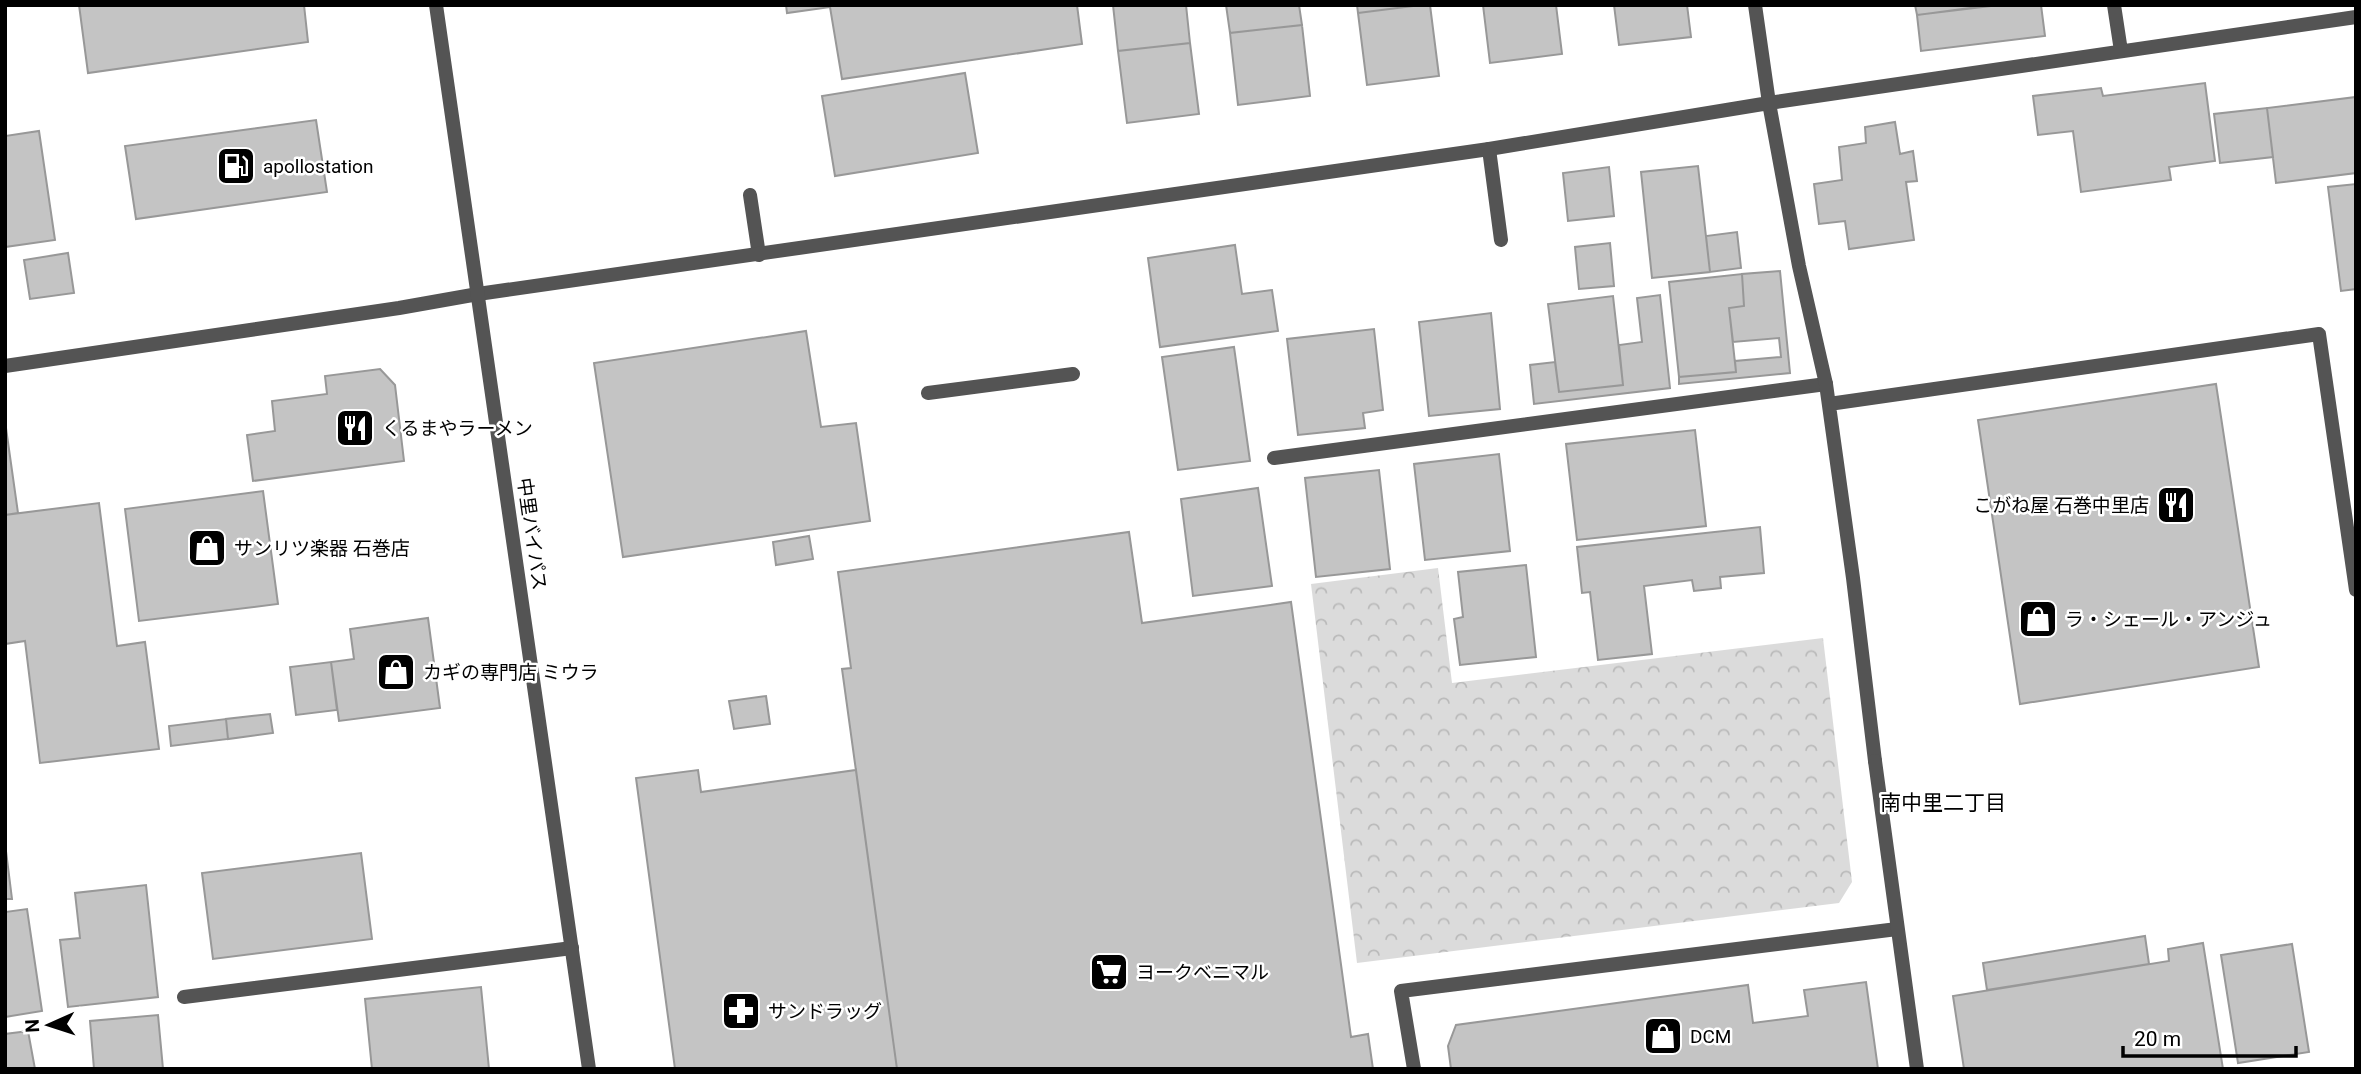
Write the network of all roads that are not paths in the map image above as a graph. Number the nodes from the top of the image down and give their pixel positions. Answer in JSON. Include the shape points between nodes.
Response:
{"nodes":[{"id":1,"x":436,"y":5,"type":"edge"},
{"id":2,"x":1755,"y":5,"type":"edge"},
{"id":3,"x":2114,"y":5,"type":"edge"},
{"id":4,"x":2356,"y":17,"type":"edge"},
{"id":5,"x":2120,"y":51,"type":"junction"},
{"id":6,"x":1769,"y":103,"type":"junction"},
{"id":7,"x":1489,"y":149,"type":"junction"},
{"id":8,"x":750,"y":195,"type":"dead end"},
{"id":9,"x":1501,"y":240,"type":"dead end"},
{"id":10,"x":759,"y":255,"type":"junction"},
{"id":11,"x":478,"y":294,"type":"junction"},
{"id":12,"x":5,"y":366,"type":"edge"},
{"id":13,"x":1073,"y":374,"type":"dead end"},
{"id":14,"x":1826,"y":384,"type":"junction"},
{"id":15,"x":928,"y":393,"type":"dead end"},
{"id":16,"x":1829,"y":404,"type":"junction"},
{"id":17,"x":1274,"y":458,"type":"dead end"},
{"id":18,"x":2356,"y":590,"type":"edge"},
{"id":19,"x":1897,"y":929,"type":"junction"},
{"id":20,"x":572,"y":947,"type":"junction"},
{"id":21,"x":184,"y":998,"type":"dead end"},
{"id":22,"x":589,"y":1069,"type":"edge"},
{"id":23,"x":1414,"y":1069,"type":"edge"},
{"id":24,"x":1917,"y":1069,"type":"edge"}],
"edges":[{"from":1,"to":11,"type":"street","name":"中里バイパス"},
{"from":2,"to":6,"type":"street"},
{"from":3,"to":5,"type":"street"},
{"from":4,"to":5,"type":"street"},
{"from":5,"to":6,"type":"street"},
{"from":6,"to":7,"type":"street"},
{"from":6,"to":14,"type":"street"},
{"from":7,"to":9,"type":"street"},
{"from":7,"to":10,"type":"street"},
{"from":8,"to":10,"type":"street"},
{"from":10,"to":11,"type":"street"},
{"from":11,"to":12,"type":"street"},
{"from":11,"to":20,"type":"street","name":"中里バイパス"},
{"from":13,"to":15,"type":"street"},
{"from":14,"to":16,"type":"street"},
{"from":14,"to":17,"type":"street"},
{"from":16,"to":18,"type":"street","via":[[2319,334]]},
{"from":16,"to":19,"type":"street"},
{"from":19,"to":23,"type":"street","via":[[1402,991]]},
{"from":19,"to":24,"type":"street"},
{"from":20,"to":21,"type":"street"},
{"from":20,"to":22,"type":"street","name":"中里バイパス"}]}
